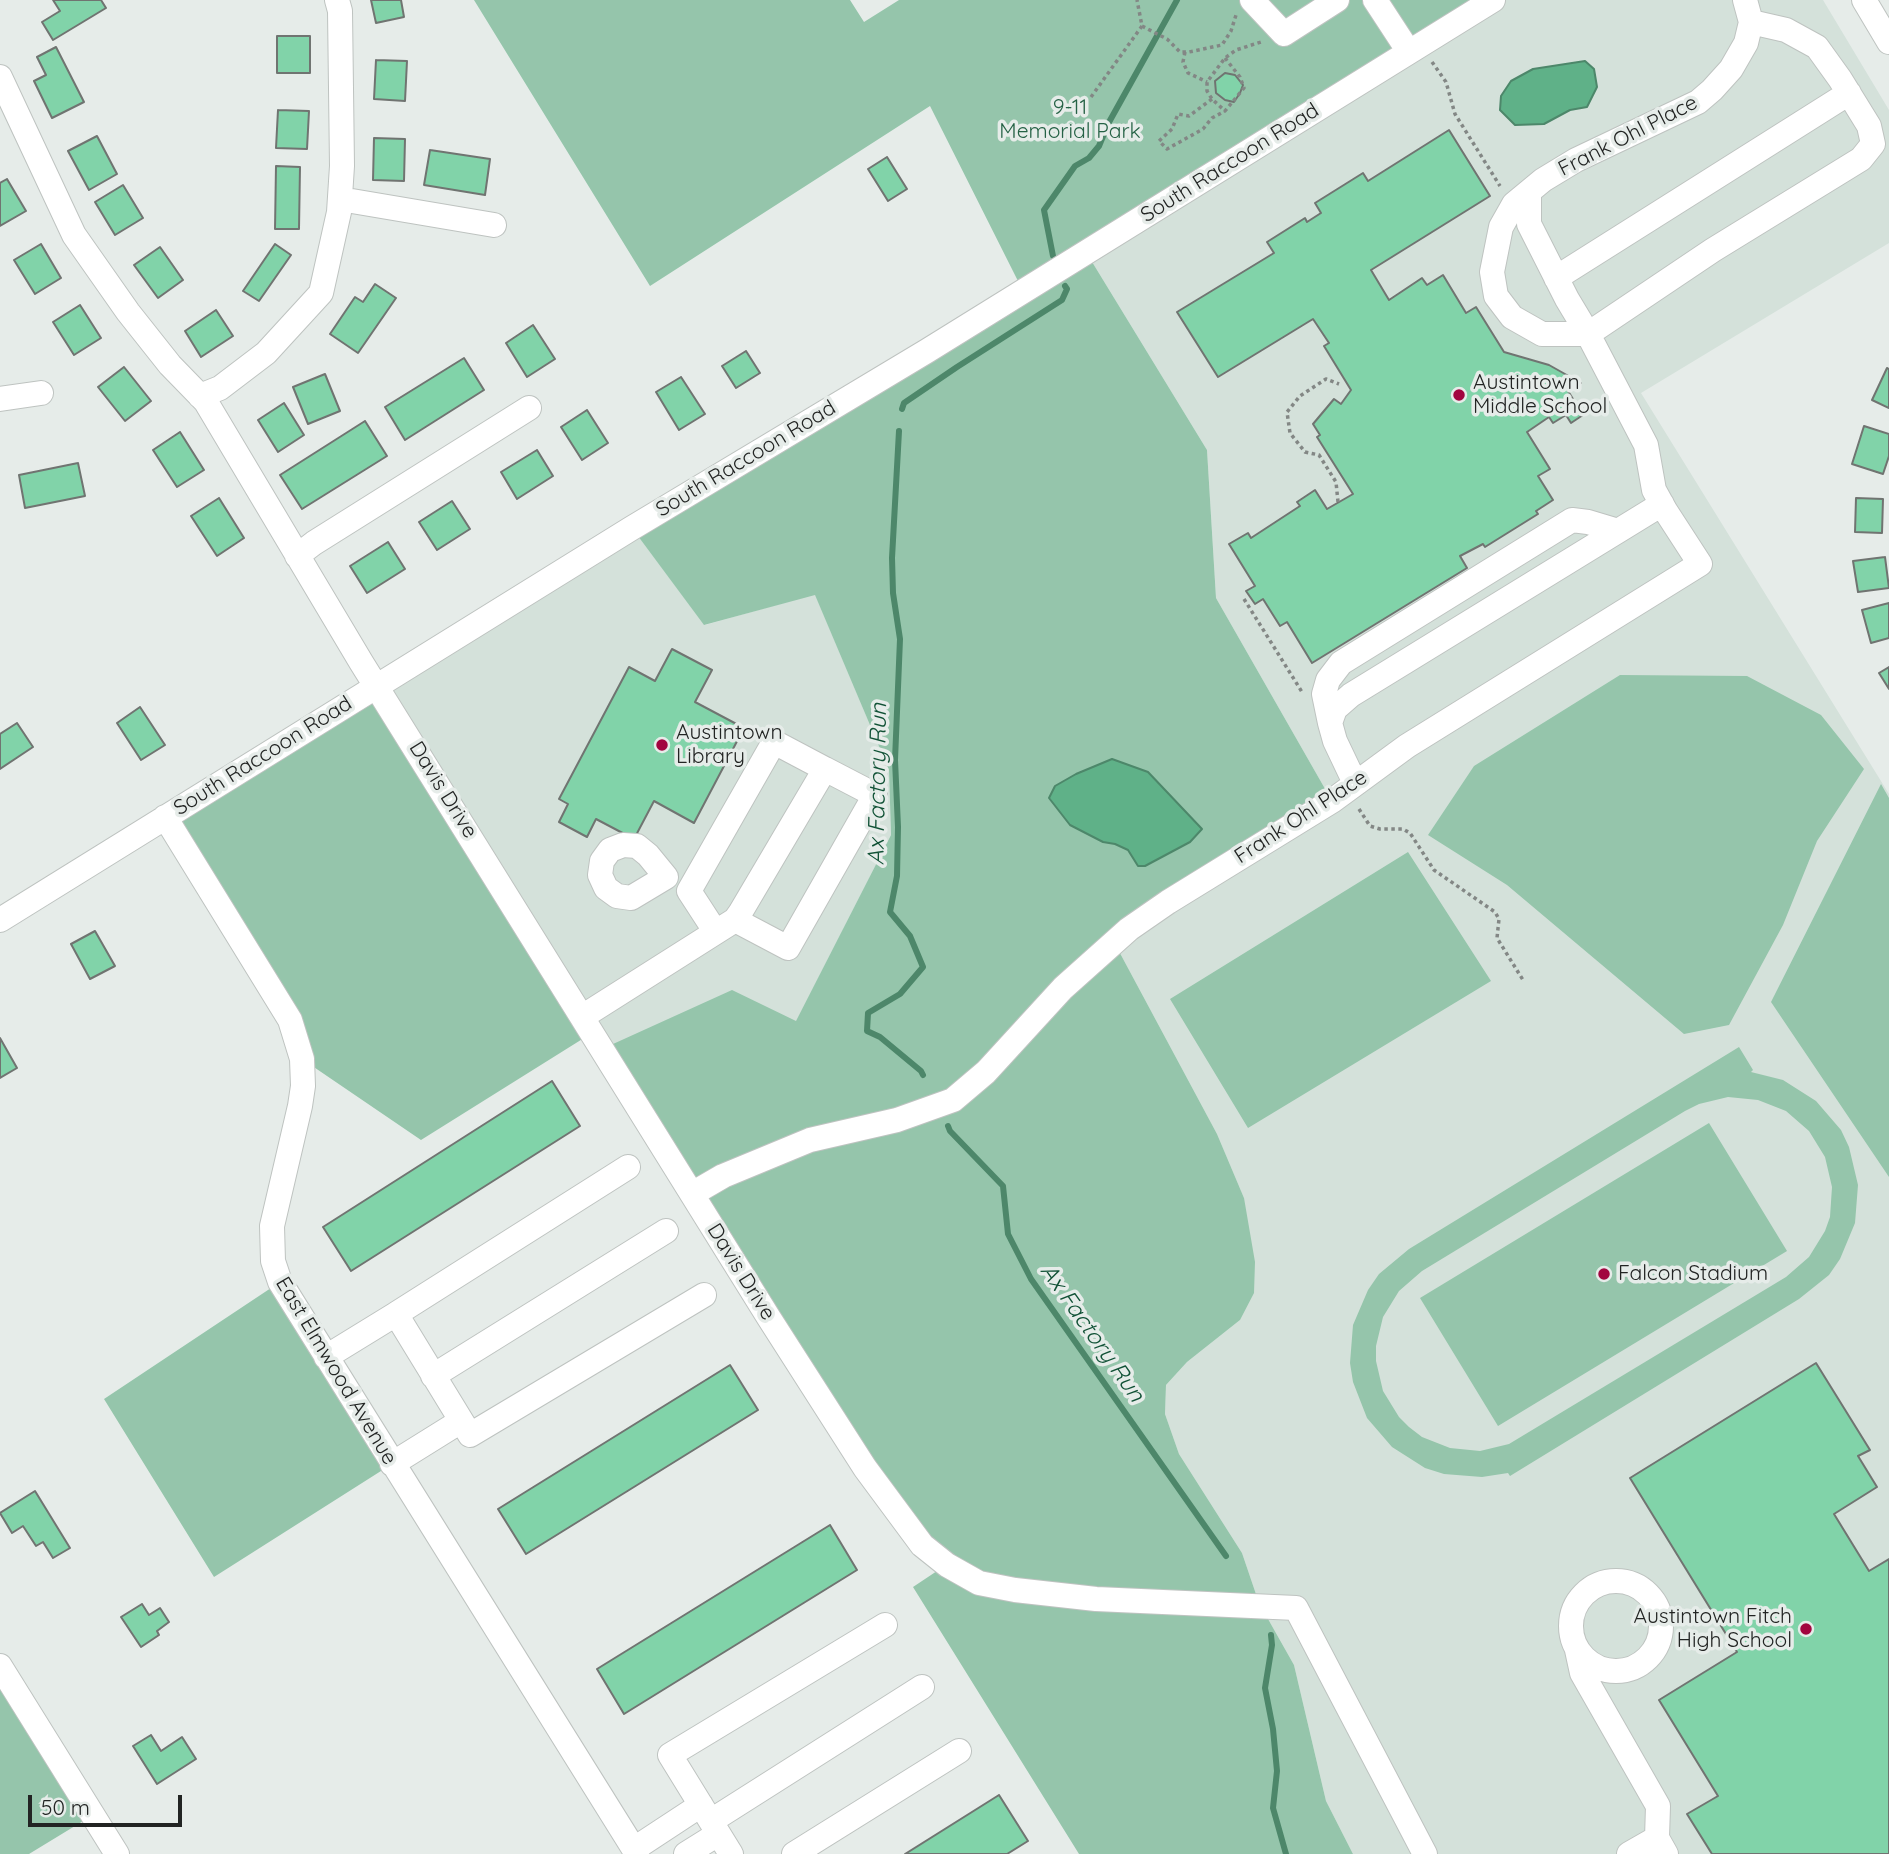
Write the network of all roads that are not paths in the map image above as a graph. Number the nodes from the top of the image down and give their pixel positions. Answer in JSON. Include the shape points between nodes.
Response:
{"nodes":[{"id":1,"x":337,"y":0,"type":"edge"},
{"id":2,"x":1337,"y":0,"type":"edge"},
{"id":3,"x":1493,"y":0,"type":"edge"},
{"id":4,"x":1864,"y":0,"type":"edge"},
{"id":5,"x":1377,"y":1,"type":"edge"},
{"id":6,"x":1245,"y":5,"type":"edge"},
{"id":7,"x":1748,"y":11,"type":"edge"},
{"id":8,"x":1889,"y":42,"type":"edge"},
{"id":9,"x":1419,"y":55,"type":"junction"},
{"id":10,"x":0,"y":78,"type":"edge"},
{"id":11,"x":1849,"y":93,"type":"junction"},
{"id":12,"x":1529,"y":193,"type":"junction"},
{"id":13,"x":340,"y":199,"type":"junction"},
{"id":14,"x":494,"y":225,"type":"dead end"},
{"id":15,"x":1556,"y":278,"type":"junction"},
{"id":16,"x":1588,"y":334,"type":"junction"},
{"id":17,"x":41,"y":393,"type":"dead end"},
{"id":18,"x":200,"y":396,"type":"junction"},
{"id":19,"x":0,"y":399,"type":"edge"},
{"id":20,"x":529,"y":408,"type":"dead end"},
{"id":21,"x":1661,"y":504,"type":"junction"},
{"id":22,"x":1618,"y":531,"type":"junction"},
{"id":23,"x":297,"y":556,"type":"junction"},
{"id":24,"x":377,"y":686,"type":"junction"},
{"id":25,"x":1329,"y":723,"type":"junction"},
{"id":26,"x":825,"y":769,"type":"junction"},
{"id":27,"x":1355,"y":792,"type":"junction"},
{"id":28,"x":165,"y":817,"type":"junction"},
{"id":29,"x":666,"y":877,"type":"dead end"},
{"id":30,"x":689,"y":891,"type":"junction"},
{"id":31,"x":0,"y":920,"type":"edge"},
{"id":32,"x":725,"y":925,"type":"junction"},
{"id":33,"x":582,"y":1017,"type":"junction"},
{"id":34,"x":628,"y":1167,"type":"dead end"},
{"id":35,"x":692,"y":1194,"type":"junction"},
{"id":36,"x":666,"y":1231,"type":"dead end"},
{"id":37,"x":704,"y":1295,"type":"dead end"},
{"id":38,"x":396,"y":1314,"type":"junction"},
{"id":39,"x":326,"y":1357,"type":"junction"},
{"id":40,"x":433,"y":1376,"type":"junction"},
{"id":41,"x":461,"y":1421,"type":"junction"},
{"id":42,"x":392,"y":1464,"type":"junction"},
{"id":43,"x":885,"y":1625,"type":"dead end"},
{"id":44,"x":1577,"y":1650,"type":"dead end"},
{"id":45,"x":0,"y":1666,"type":"edge"},
{"id":46,"x":922,"y":1687,"type":"dead end"},
{"id":47,"x":960,"y":1751,"type":"dead end"},
{"id":48,"x":715,"y":1829,"type":"edge"},
{"id":49,"x":1662,"y":1846,"type":"edge"},
{"id":50,"x":636,"y":1852,"type":"edge"},
{"id":51,"x":117,"y":1854,"type":"edge"},
{"id":52,"x":686,"y":1854,"type":"edge"},
{"id":53,"x":794,"y":1854,"type":"edge"},
{"id":54,"x":1424,"y":1854,"type":"edge"},
{"id":55,"x":1629,"y":1854,"type":"edge"}],
"edges":[{"from":1,"to":13,"type":"street"},
{"from":2,"to":6,"type":"street","via":[[1284,34]]},
{"from":3,"to":9,"type":"street","name":"South Raccoon Road"},
{"from":4,"to":8,"type":"street"},
{"from":5,"to":9,"type":"street"},
{"from":7,"to":11,"type":"street","via":[[1817,47]]},
{"from":7,"to":12,"type":"street","name":"Frank Ohl Place","via":[[1746,43],[1731,69],[1698,102],[1576,160]]},
{"from":9,"to":24,"type":"street","name":"South Raccoon Road"},
{"from":10,"to":18,"type":"street","name":"Davis Drive","via":[[74,235],[128,312]]},
{"from":11,"to":15,"type":"street"},
{"from":11,"to":16,"type":"street","via":[[1869,126],[1873,144],[1861,159]]},
{"from":12,"to":15,"type":"street","name":"Frank Ohl Place","via":[[1529,224]]},
{"from":12,"to":16,"type":"street","name":"Frank Ohl Place","via":[[1514,204],[1501,227],[1492,272],[1496,296],[1512,317],[1542,334]]},
{"from":13,"to":14,"type":"street"},
{"from":13,"to":18,"type":"street","via":[[321,293],[266,353],[220,388]]},
{"from":15,"to":16,"type":"street","name":"Frank Ohl Place"},
{"from":16,"to":21,"type":"street","name":"Frank Ohl Place","via":[[1646,445]]},
{"from":17,"to":19,"type":"street"},
{"from":18,"to":23,"type":"street","name":"Davis Drive"},
{"from":20,"to":23,"type":"street"},
{"from":21,"to":22,"type":"street"},
{"from":21,"to":27,"type":"street","name":"Frank Ohl Place","via":[[1700,564],[1406,746]]},
{"from":22,"to":25,"type":"street","via":[[1351,695],[1335,709]]},
{"from":22,"to":25,"type":"street","via":[[1572,520],[1341,663],[1324,694]]},
{"from":23,"to":24,"type":"street","name":"Davis Drive"},
{"from":24,"to":28,"type":"street","name":"South Raccoon Road"},
{"from":24,"to":33,"type":"street","name":"Davis Drive"},
{"from":25,"to":27,"type":"street"},
{"from":26,"to":30,"type":"street","via":[[774,742]]},
{"from":26,"to":32,"type":"street"},
{"from":26,"to":32,"type":"street","via":[[875,795],[788,948]]},
{"from":27,"to":35,"type":"street","name":"Frank Ohl Place","via":[[1332,801],[1129,929],[1063,988],[986,1072],[953,1100],[897,1120],[810,1140],[723,1175]]},
{"from":28,"to":31,"type":"street","name":"South Raccoon Road"},
{"from":28,"to":39,"type":"street","name":"East Elmwood Avenue","via":[[296,1035],[303,1086],[271,1247],[280,1282]]},
{"from":29,"to":30,"type":"street"},
{"from":30,"to":32,"type":"street"},
{"from":32,"to":33,"type":"street"},
{"from":33,"to":35,"type":"street","name":"Davis Drive"},
{"from":34,"to":38,"type":"street"},
{"from":35,"to":54,"type":"street","name":"Davis Drive","via":[[865,1468],[922,1545],[979,1583],[1016,1590],[1096,1600],[1296,1608]]},
{"from":36,"to":40,"type":"street"},
{"from":37,"to":41,"type":"street","via":[[470,1435]]},
{"from":38,"to":39,"type":"street"},
{"from":38,"to":40,"type":"street"},
{"from":39,"to":42,"type":"street","name":"East Elmwood Avenue"},
{"from":40,"to":41,"type":"street"},
{"from":41,"to":42,"type":"street"},
{"from":42,"to":50,"type":"street","name":"East Elmwood Avenue"},
{"from":43,"to":48,"type":"street","via":[[670,1755]]},
{"from":44,"to":49,"type":"street","via":[[1582,1673],[1658,1806]]},
{"from":45,"to":51,"type":"street"},
{"from":46,"to":48,"type":"street"},
{"from":47,"to":53,"type":"street"},
{"from":48,"to":50,"type":"street"},
{"from":48,"to":52,"type":"street"},
{"from":49,"to":55,"type":"street"}]}
